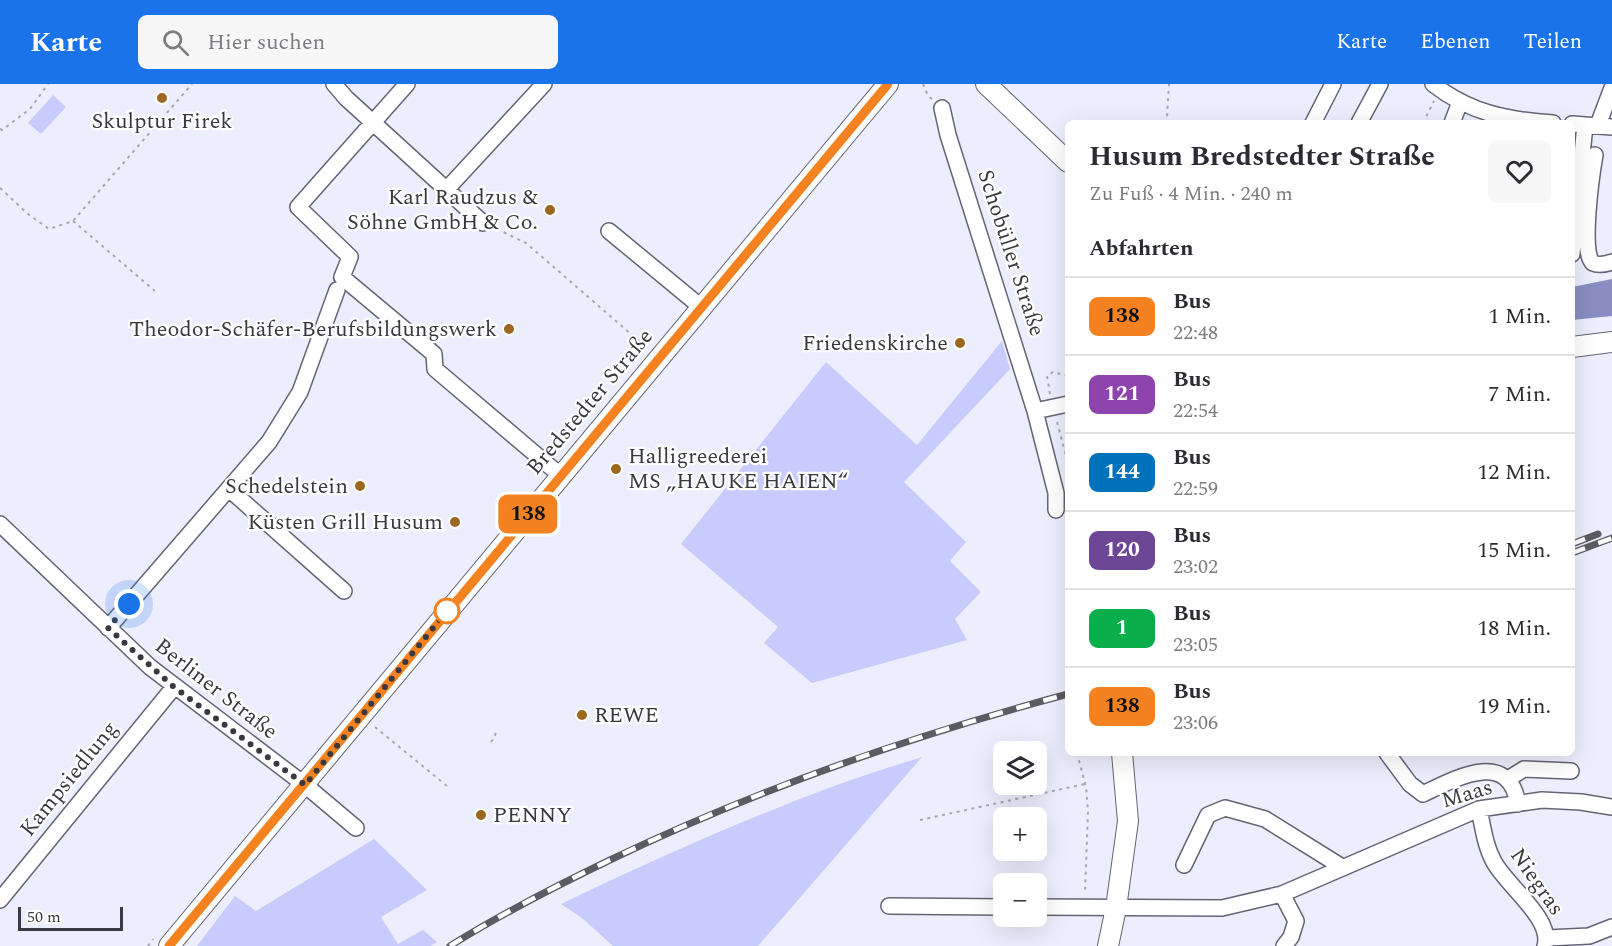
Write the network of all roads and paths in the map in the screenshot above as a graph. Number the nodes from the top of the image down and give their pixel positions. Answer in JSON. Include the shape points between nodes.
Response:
{"nodes":[{"id":1,"x":48,"y":84,"type":"edge"},
{"id":2,"x":192,"y":84,"type":"edge"},
{"id":3,"x":334,"y":84,"type":"edge"},
{"id":4,"x":407,"y":84,"type":"edge"},
{"id":5,"x":544,"y":84,"type":"edge"},
{"id":6,"x":903,"y":84,"type":"edge"},
{"id":7,"x":976,"y":84,"type":"edge"},
{"id":8,"x":1169,"y":84,"type":"edge"},
{"id":9,"x":1333,"y":84,"type":"edge"},
{"id":10,"x":1380,"y":84,"type":"edge"},
{"id":11,"x":1436,"y":86,"type":"edge"},
{"id":12,"x":991,"y":88,"type":"edge"},
{"id":13,"x":1612,"y":88,"type":"edge"},
{"id":14,"x":882,"y":91,"type":"edge"},
{"id":15,"x":1460,"y":102,"type":"junction"},
{"id":16,"x":942,"y":108,"type":"dead end"},
{"id":17,"x":1166,"y":120,"type":"edge"},
{"id":18,"x":1315,"y":120,"type":"edge"},
{"id":19,"x":1361,"y":120,"type":"edge"},
{"id":20,"x":1425,"y":120,"type":"edge"},
{"id":21,"x":1453,"y":120,"type":"edge"},
{"id":22,"x":1515,"y":120,"type":"edge"},
{"id":23,"x":373,"y":122,"type":"junction"},
{"id":24,"x":1592,"y":125,"type":"edge"},
{"id":25,"x":1,"y":130,"type":"edge"},
{"id":26,"x":0,"y":135,"type":"edge"},
{"id":27,"x":1595,"y":155,"type":"dead end"},
{"id":28,"x":1065,"y":159,"type":"edge"},
{"id":29,"x":0,"y":188,"type":"edge"},
{"id":30,"x":447,"y":190,"type":"junction"},
{"id":31,"x":73,"y":221,"type":"junction"},
{"id":32,"x":483,"y":223,"type":"joint"},
{"id":33,"x":609,"y":231,"type":"dead end"},
{"id":34,"x":1575,"y":235,"type":"edge"},
{"id":35,"x":1612,"y":262,"type":"edge"},
{"id":36,"x":340,"y":283,"type":"junction"},
{"id":37,"x":155,"y":291,"type":"dead end"},
{"id":38,"x":702,"y":307,"type":"junction"},
{"id":39,"x":1612,"y":342,"type":"edge"},
{"id":40,"x":1575,"y":347,"type":"edge"},
{"id":41,"x":659,"y":358,"type":"junction"},
{"id":42,"x":1065,"y":375,"type":"edge"},
{"id":43,"x":1061,"y":406,"type":"edge"},
{"id":44,"x":1035,"y":411,"type":"junction"},
{"id":45,"x":1065,"y":439,"type":"edge"},
{"id":46,"x":560,"y":475,"type":"junction"},
{"id":47,"x":229,"y":489,"type":"junction"},
{"id":48,"x":1056,"y":510,"type":"dead end"},
{"id":49,"x":0,"y":524,"type":"edge"},
{"id":50,"x":344,"y":591,"type":"dead end"},
{"id":51,"x":108,"y":628,"type":"junction"},
{"id":52,"x":174,"y":687,"type":"junction"},
{"id":53,"x":361,"y":716,"type":"junction"},
{"id":54,"x":496,"y":729,"type":"dead end"},
{"id":55,"x":491,"y":742,"type":"dead end"},
{"id":56,"x":1078,"y":756,"type":"edge"},
{"id":57,"x":1122,"y":756,"type":"edge"},
{"id":58,"x":1389,"y":756,"type":"edge"},
{"id":59,"x":1571,"y":771,"type":"dead end"},
{"id":60,"x":1508,"y":779,"type":"junction"},
{"id":61,"x":1086,"y":784,"type":"junction"},
{"id":62,"x":305,"y":785,"type":"junction"},
{"id":63,"x":447,"y":786,"type":"dead end"},
{"id":64,"x":1518,"y":804,"type":"junction"},
{"id":65,"x":1612,"y":807,"type":"edge"},
{"id":66,"x":1479,"y":809,"type":"junction"},
{"id":67,"x":920,"y":820,"type":"dead end"},
{"id":68,"x":356,"y":828,"type":"dead end"},
{"id":69,"x":1184,"y":866,"type":"dead end"},
{"id":70,"x":1342,"y":867,"type":"junction"},
{"id":71,"x":1282,"y":894,"type":"junction"},
{"id":72,"x":0,"y":900,"type":"edge"},
{"id":73,"x":889,"y":906,"type":"dead end"},
{"id":74,"x":993,"y":907,"type":"edge"},
{"id":75,"x":1047,"y":907,"type":"edge"},
{"id":76,"x":1085,"y":908,"type":"junction"},
{"id":77,"x":1116,"y":908,"type":"junction"},
{"id":78,"x":1612,"y":927,"type":"edge"},
{"id":79,"x":1546,"y":942,"type":"edge"},
{"id":80,"x":169,"y":946,"type":"edge"},
{"id":81,"x":1108,"y":946,"type":"edge"},
{"id":82,"x":1284,"y":946,"type":"edge"}],
"edges":[{"from":1,"to":25,"type":"path","via":[[30,109]]},
{"from":2,"to":31,"type":"path"},
{"from":3,"to":23,"type":"street"},
{"from":4,"to":23,"type":"street"},
{"from":5,"to":30,"type":"street"},
{"from":6,"to":14,"type":"main road"},
{"from":7,"to":12,"type":"main road"},
{"from":8,"to":17,"type":"path"},
{"from":9,"to":18,"type":"street"},
{"from":10,"to":19,"type":"street"},
{"from":11,"to":15,"type":"street"},
{"from":11,"to":20,"type":"path"},
{"from":12,"to":28,"type":"main road"},
{"from":13,"to":24,"type":"street"},
{"from":14,"to":38,"type":"main road","name":"Bredstedter Straße"},
{"from":15,"to":21,"type":"street"},
{"from":15,"to":22,"type":"street"},
{"from":16,"to":44,"type":"street","name":"Schobüller Straße"},
{"from":23,"to":30,"type":"street"},
{"from":23,"to":36,"type":"street","via":[[298,207],[350,257]]},
{"from":24,"to":34,"type":"street"},
{"from":25,"to":26,"type":"path"},
{"from":27,"to":35,"type":"street","via":[[1588,256],[1599,265]]},
{"from":29,"to":31,"type":"path","via":[[49,228]]},
{"from":30,"to":32,"type":"street"},
{"from":31,"to":37,"type":"path"},
{"from":32,"to":41,"type":"path","via":[[526,243]]},
{"from":33,"to":38,"type":"street"},
{"from":36,"to":46,"type":"street","via":[[434,354],[435,369]]},
{"from":36,"to":47,"type":"street","via":[[300,392],[269,442]]},
{"from":38,"to":41,"type":"main road","name":"Bredstedter Straße"},
{"from":39,"to":40,"type":"main road"},
{"from":41,"to":46,"type":"main road","name":"Bredstedter Straße"},
{"from":42,"to":43,"type":"path","via":[[1053,372],[1047,376]]},
{"from":43,"to":44,"type":"street"},
{"from":43,"to":45,"type":"path"},
{"from":44,"to":48,"type":"street","name":"Schobüller Straße","via":[[1056,493]]},
{"from":46,"to":53,"type":"main road","name":"Bredstedter Straße"},
{"from":47,"to":50,"type":"street"},
{"from":47,"to":51,"type":"street"},
{"from":49,"to":51,"type":"street","name":"Berliner Straße"},
{"from":51,"to":52,"type":"street","name":"Berliner Straße"},
{"from":52,"to":62,"type":"street","name":"Berliner Straße"},
{"from":52,"to":72,"type":"street","name":"Kampsiedlung"},
{"from":53,"to":62,"type":"main road","name":"Bredstedter Straße"},
{"from":53,"to":63,"type":"path"},
{"from":54,"to":55,"type":"path"},
{"from":56,"to":61,"type":"path"},
{"from":57,"to":77,"type":"main road","via":[[1128,821]]},
{"from":58,"to":60,"type":"street","via":[[1410,784],[1423,794],[1478,771]]},
{"from":59,"to":60,"type":"street","via":[[1524,770]]},
{"from":60,"to":64,"type":"street"},
{"from":61,"to":67,"type":"path"},
{"from":61,"to":76,"type":"path"},
{"from":62,"to":68,"type":"street","name":"Berliner Straße"},
{"from":62,"to":80,"type":"main road","name":"Bredstedter Straße"},
{"from":64,"to":65,"type":"street","name":"Maas","via":[[1557,800]]},
{"from":64,"to":66,"type":"street","name":"Maas"},
{"from":66,"to":70,"type":"street","name":"Maas"},
{"from":66,"to":79,"type":"street","name":"Niegras","via":[[1495,864],[1539,918]]},
{"from":69,"to":70,"type":"street","via":[[1208,815],[1225,808],[1266,819]]},
{"from":70,"to":71,"type":"street","name":"Maas"},
{"from":71,"to":77,"type":"street","name":"Maas","via":[[1222,908]]},
{"from":71,"to":82,"type":"street","via":[[1296,921]]},
{"from":73,"to":74,"type":"street"},
{"from":75,"to":76,"type":"street","name":"Maas"},
{"from":76,"to":77,"type":"street","name":"Maas"},
{"from":77,"to":81,"type":"main road"},
{"from":78,"to":79,"type":"street","via":[[1589,936]]}]}
